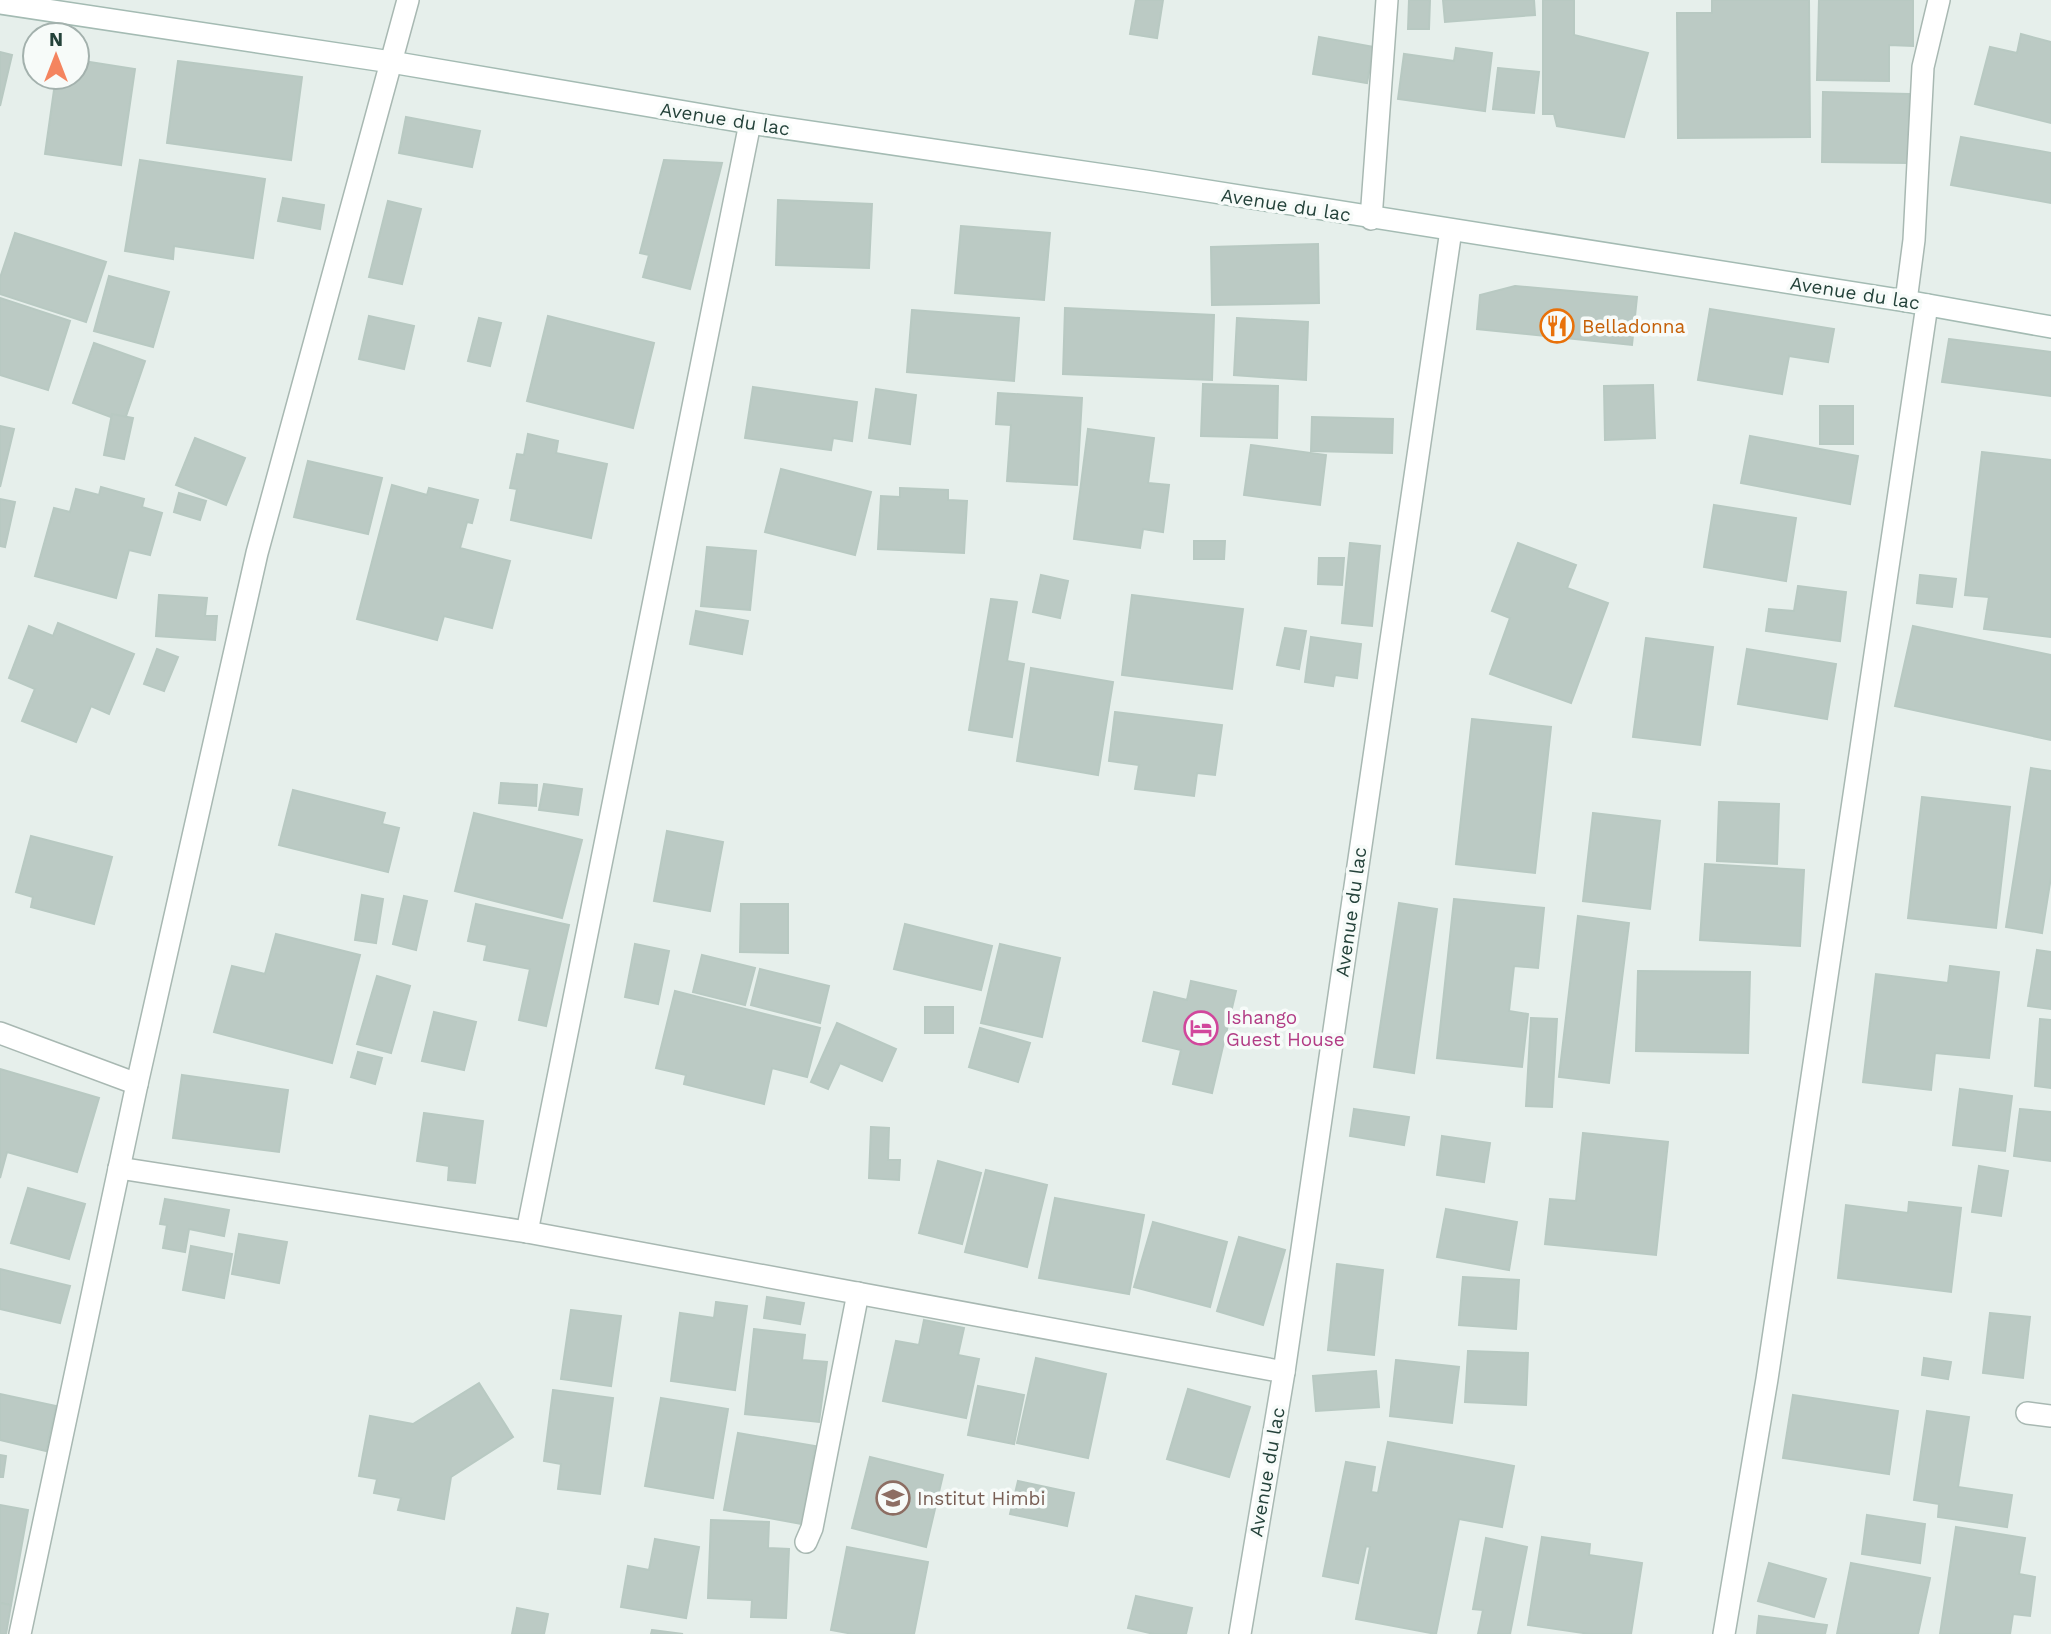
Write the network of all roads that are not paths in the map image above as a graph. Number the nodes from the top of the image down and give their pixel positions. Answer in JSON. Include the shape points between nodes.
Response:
{"nodes":[{"id":1,"x":408,"y":0,"type":"edge"},
{"id":2,"x":1387,"y":0,"type":"edge"},
{"id":3,"x":1939,"y":0,"type":"edge"},
{"id":4,"x":0,"y":3,"type":"edge"},
{"id":5,"x":391,"y":62,"type":"junction"},
{"id":6,"x":750,"y":123,"type":"junction"},
{"id":7,"x":1371,"y":219,"type":"junction"},
{"id":8,"x":1451,"y":230,"type":"junction"},
{"id":9,"x":1906,"y":301,"type":"junction"},
{"id":10,"x":1927,"y":305,"type":"junction"},
{"id":11,"x":2051,"y":327,"type":"edge"},
{"id":12,"x":0,"y":1033,"type":"edge"},
{"id":13,"x":137,"y":1084,"type":"junction"},
{"id":14,"x":119,"y":1168,"type":"junction"},
{"id":15,"x":527,"y":1232,"type":"junction"},
{"id":16,"x":858,"y":1293,"type":"junction"},
{"id":17,"x":1284,"y":1371,"type":"junction"},
{"id":18,"x":2027,"y":1413,"type":"dead end"},
{"id":19,"x":2051,"y":1416,"type":"edge"},
{"id":20,"x":806,"y":1542,"type":"dead end"},
{"id":21,"x":20,"y":1634,"type":"edge"},
{"id":22,"x":1240,"y":1634,"type":"edge"},
{"id":23,"x":1724,"y":1634,"type":"edge"}],
"edges":[{"from":1,"to":5,"type":"street"},
{"from":2,"to":7,"type":"street"},
{"from":3,"to":9,"type":"street","via":[[1923,67],[1914,240]]},
{"from":4,"to":5,"type":"street","name":"Avenue du lac"},
{"from":5,"to":6,"type":"street","name":"Avenue du lac"},
{"from":5,"to":13,"type":"street","via":[[257,553]]},
{"from":6,"to":7,"type":"street","name":"Avenue du lac"},
{"from":6,"to":15,"type":"street"},
{"from":7,"to":8,"type":"street","name":"Avenue du lac"},
{"from":8,"to":9,"type":"street","name":"Avenue du lac"},
{"from":8,"to":17,"type":"street","name":"Avenue du lac"},
{"from":9,"to":10,"type":"street","name":"Avenue du lac"},
{"from":10,"to":11,"type":"street","name":"Avenue du lac"},
{"from":10,"to":23,"type":"street","via":[[1769,1365]]},
{"from":12,"to":13,"type":"street"},
{"from":13,"to":14,"type":"street"},
{"from":14,"to":15,"type":"street"},
{"from":14,"to":21,"type":"street"},
{"from":15,"to":16,"type":"street"},
{"from":16,"to":17,"type":"street"},
{"from":16,"to":20,"type":"street"},
{"from":17,"to":22,"type":"street","name":"Avenue du lac"},
{"from":18,"to":19,"type":"street"}]}
